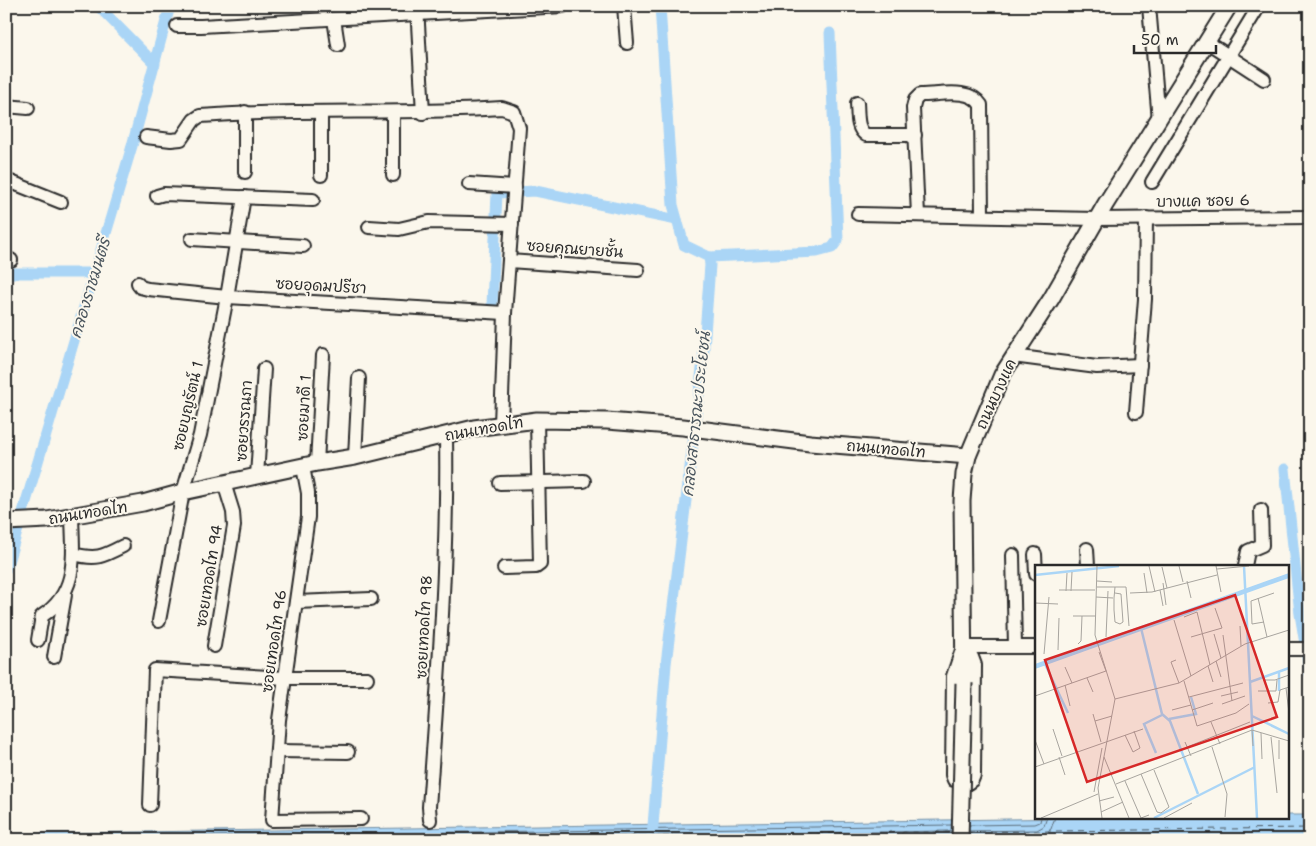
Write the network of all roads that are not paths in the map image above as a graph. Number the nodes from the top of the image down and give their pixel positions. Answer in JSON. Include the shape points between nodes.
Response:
{"nodes":[{"id":1,"x":563,"y":6,"type":"edge"},
{"id":2,"x":624,"y":6,"type":"edge"},
{"id":3,"x":1149,"y":6,"type":"edge"},
{"id":4,"x":1228,"y":6,"type":"edge"},
{"id":5,"x":1260,"y":6,"type":"edge"},
{"id":6,"x":418,"y":11,"type":"edge"},
{"id":7,"x":334,"y":19,"type":"junction"},
{"id":8,"x":177,"y":26,"type":"dead end"},
{"id":9,"x":627,"y":42,"type":"dead end"},
{"id":10,"x":1207,"y":42,"type":"junction"},
{"id":11,"x":338,"y":45,"type":"dead end"},
{"id":12,"x":1230,"y":57,"type":"junction"},
{"id":13,"x":1264,"y":79,"type":"dead end"},
{"id":14,"x":857,"y":103,"type":"dead end"},
{"id":15,"x":6,"y":106,"type":"edge"},
{"id":16,"x":28,"y":108,"type":"dead end"},
{"id":17,"x":245,"y":112,"type":"junction"},
{"id":18,"x":321,"y":113,"type":"junction"},
{"id":19,"x":394,"y":113,"type":"junction"},
{"id":20,"x":423,"y":113,"type":"junction"},
{"id":21,"x":1159,"y":120,"type":"junction"},
{"id":22,"x":915,"y":135,"type":"junction"},
{"id":23,"x":146,"y":137,"type":"dead end"},
{"id":24,"x":245,"y":172,"type":"dead end"},
{"id":25,"x":321,"y":175,"type":"dead end"},
{"id":26,"x":393,"y":175,"type":"dead end"},
{"id":27,"x":6,"y":180,"type":"edge"},
{"id":28,"x":1152,"y":182,"type":"dead end"},
{"id":29,"x":469,"y":184,"type":"dead end"},
{"id":30,"x":515,"y":187,"type":"junction"},
{"id":31,"x":158,"y":196,"type":"dead end"},
{"id":32,"x":244,"y":197,"type":"junction"},
{"id":33,"x":313,"y":200,"type":"dead end"},
{"id":34,"x":61,"y":202,"type":"dead end"},
{"id":35,"x":858,"y":214,"type":"dead end"},
{"id":36,"x":918,"y":215,"type":"junction"},
{"id":37,"x":982,"y":216,"type":"junction"},
{"id":38,"x":1310,"y":217,"type":"edge"},
{"id":39,"x":1146,"y":218,"type":"junction"},
{"id":40,"x":1096,"y":219,"type":"junction"},
{"id":41,"x":512,"y":224,"type":"junction"},
{"id":42,"x":370,"y":227,"type":"dead end"},
{"id":43,"x":192,"y":239,"type":"dead end"},
{"id":44,"x":236,"y":243,"type":"junction"},
{"id":45,"x":303,"y":246,"type":"dead end"},
{"id":46,"x":509,"y":261,"type":"junction"},
{"id":47,"x":638,"y":270,"type":"dead end"},
{"id":48,"x":138,"y":283,"type":"dead end"},
{"id":49,"x":227,"y":297,"type":"junction"},
{"id":50,"x":505,"y":313,"type":"junction"},
{"id":51,"x":323,"y":356,"type":"dead end"},
{"id":52,"x":1012,"y":356,"type":"junction"},
{"id":53,"x":1140,"y":365,"type":"junction"},
{"id":54,"x":264,"y":369,"type":"dead end"},
{"id":55,"x":359,"y":378,"type":"dead end"},
{"id":56,"x":1136,"y":412,"type":"dead end"},
{"id":57,"x":537,"y":420,"type":"junction"},
{"id":58,"x":500,"y":424,"type":"junction"},
{"id":59,"x":446,"y":436,"type":"junction"},
{"id":60,"x":968,"y":456,"type":"junction"},
{"id":61,"x":354,"y":458,"type":"junction"},
{"id":62,"x":310,"y":465,"type":"junction"},
{"id":63,"x":257,"y":476,"type":"junction"},
{"id":64,"x":584,"y":481,"type":"dead end"},
{"id":65,"x":224,"y":483,"type":"junction"},
{"id":66,"x":500,"y":483,"type":"dead end"},
{"id":67,"x":539,"y":483,"type":"junction"},
{"id":68,"x":183,"y":492,"type":"junction"},
{"id":69,"x":1262,"y":510,"type":"dead end"},
{"id":70,"x":72,"y":516,"type":"junction"},
{"id":71,"x":6,"y":522,"type":"edge"},
{"id":72,"x":123,"y":546,"type":"dead end"},
{"id":73,"x":1087,"y":549,"type":"dead end"},
{"id":74,"x":73,"y":554,"type":"junction"},
{"id":75,"x":1035,"y":554,"type":"dead end"},
{"id":76,"x":1013,"y":555,"type":"dead end"},
{"id":77,"x":1036,"y":565,"type":"edge"},
{"id":78,"x":1088,"y":565,"type":"edge"},
{"id":79,"x":1245,"y":565,"type":"edge"},
{"id":80,"x":504,"y":568,"type":"dead end"},
{"id":81,"x":66,"y":593,"type":"junction"},
{"id":82,"x":372,"y":599,"type":"dead end"},
{"id":83,"x":296,"y":602,"type":"junction"},
{"id":84,"x":159,"y":621,"type":"dead end"},
{"id":85,"x":38,"y":640,"type":"dead end"},
{"id":86,"x":214,"y":646,"type":"dead end"},
{"id":87,"x":963,"y":647,"type":"junction"},
{"id":88,"x":1015,"y":647,"type":"junction"},
{"id":89,"x":1035,"y":647,"type":"edge"},
{"id":90,"x":1288,"y":649,"type":"edge"},
{"id":91,"x":1310,"y":649,"type":"edge"},
{"id":92,"x":54,"y":657,"type":"dead end"},
{"id":93,"x":285,"y":678,"type":"junction"},
{"id":94,"x":366,"y":678,"type":"dead end"},
{"id":95,"x":276,"y":751,"type":"junction"},
{"id":96,"x":348,"y":752,"type":"dead end"},
{"id":97,"x":150,"y":805,"type":"dead end"},
{"id":98,"x":361,"y":819,"type":"dead end"},
{"id":99,"x":430,"y":820,"type":"dead end"},
{"id":100,"x":960,"y":840,"type":"edge"}],
"edges":[{"from":1,"to":6,"type":"street"},
{"from":2,"to":9,"type":"street"},
{"from":3,"to":21,"type":"street"},
{"from":4,"to":10,"type":"main road","name":"ถนนบางแค"},
{"from":5,"to":12,"type":"street"},
{"from":6,"to":7,"type":"street"},
{"from":6,"to":20,"type":"street"},
{"from":7,"to":8,"type":"street"},
{"from":7,"to":11,"type":"street"},
{"from":10,"to":12,"type":"street"},
{"from":10,"to":21,"type":"main road","name":"ถนนบางแค"},
{"from":12,"to":13,"type":"street"},
{"from":12,"to":28,"type":"street"},
{"from":14,"to":22,"type":"street","via":[[858,125],[866,135]]},
{"from":15,"to":16,"type":"street"},
{"from":17,"to":18,"type":"street"},
{"from":17,"to":23,"type":"street","via":[[200,116],[180,139]]},
{"from":17,"to":24,"type":"street"},
{"from":18,"to":19,"type":"street"},
{"from":18,"to":25,"type":"street"},
{"from":19,"to":20,"type":"street"},
{"from":19,"to":26,"type":"street"},
{"from":20,"to":30,"type":"street","via":[[502,108],[514,112],[520,128]]},
{"from":21,"to":40,"type":"main road","name":"ถนนบางแค"},
{"from":22,"to":36,"type":"street"},
{"from":22,"to":37,"type":"street","via":[[913,108],[920,95],[969,94],[977,98],[981,105]]},
{"from":27,"to":34,"type":"street"},
{"from":29,"to":30,"type":"street"},
{"from":30,"to":41,"type":"street"},
{"from":31,"to":32,"type":"street"},
{"from":32,"to":33,"type":"street"},
{"from":32,"to":44,"type":"street","name":"ซอยบุญรัตน์ 1"},
{"from":35,"to":36,"type":"street","name":"บางแค ซอย 6"},
{"from":36,"to":37,"type":"street","name":"บางแค ซอย 6"},
{"from":37,"to":40,"type":"street","name":"บางแค ซอย 6"},
{"from":38,"to":39,"type":"street","name":"บางแค ซอย 6"},
{"from":39,"to":40,"type":"street","name":"บางแค ซอย 6"},
{"from":39,"to":53,"type":"street"},
{"from":40,"to":52,"type":"main road","name":"ถนนบางแค","via":[[1051,299]]},
{"from":41,"to":42,"type":"street","via":[[429,222],[400,229]]},
{"from":41,"to":46,"type":"street"},
{"from":43,"to":44,"type":"street"},
{"from":44,"to":45,"type":"street"},
{"from":44,"to":49,"type":"street","name":"ซอยบุญรัตน์ 1"},
{"from":46,"to":47,"type":"street","name":"ซอยคุณยายชั้น"},
{"from":46,"to":50,"type":"street"},
{"from":48,"to":49,"type":"street","name":"ซอยอุดมปรีชา","via":[[148,289]]},
{"from":49,"to":50,"type":"street","name":"ซอยอุดมปรีชา"},
{"from":49,"to":68,"type":"street","name":"ซอยบุญรัตน์ 1","via":[[200,435]]},
{"from":50,"to":58,"type":"street"},
{"from":51,"to":62,"type":"street","name":"ซอยมาดี 1"},
{"from":52,"to":53,"type":"street","via":[[1097,367]]},
{"from":52,"to":60,"type":"main road","name":"ถนนบางแค"},
{"from":53,"to":56,"type":"street"},
{"from":54,"to":63,"type":"street","name":"ซอยวรรณภา"},
{"from":55,"to":61,"type":"street"},
{"from":57,"to":58,"type":"main road","name":"ถนนเทอดไท"},
{"from":57,"to":60,"type":"main road","name":"ถนนเทอดไท","via":[[683,427],[810,443]]},
{"from":57,"to":67,"type":"street"},
{"from":58,"to":59,"type":"main road","name":"ถนนเทอดไท"},
{"from":59,"to":61,"type":"main road","name":"ถนนเทอดไท"},
{"from":59,"to":99,"type":"street","name":"ซอยเทอดไท 98","via":[[446,518],[428,807]]},
{"from":60,"to":87,"type":"main road","name":"ถนนบางแค","via":[[962,500]]},
{"from":61,"to":62,"type":"main road","name":"ถนนเทอดไท"},
{"from":62,"to":63,"type":"main road","name":"ถนนเทอดไท"},
{"from":62,"to":83,"type":"street","name":"ซอยเทอดไท 96","via":[[308,517]]},
{"from":63,"to":65,"type":"main road","name":"ถนนเทอดไท"},
{"from":64,"to":67,"type":"street"},
{"from":65,"to":68,"type":"main road","name":"ถนนเทอดไท"},
{"from":65,"to":86,"type":"street","name":"ซอยเทอดไท 94","via":[[235,520]]},
{"from":66,"to":67,"type":"street"},
{"from":67,"to":80,"type":"street","via":[[540,564],[536,567]]},
{"from":68,"to":70,"type":"main road","name":"ถนนเทอดไท"},
{"from":68,"to":84,"type":"street","name":"ซอยบุญรัตน์ 1"},
{"from":69,"to":79,"type":"street","via":[[1262,544],[1248,552]]},
{"from":70,"to":71,"type":"main road","name":"ถนนเทอดไท"},
{"from":70,"to":74,"type":"street"},
{"from":72,"to":74,"type":"street","via":[[103,557],[87,558]]},
{"from":73,"to":78,"type":"street"},
{"from":74,"to":81,"type":"street"},
{"from":75,"to":77,"type":"street"},
{"from":76,"to":88,"type":"street"},
{"from":81,"to":85,"type":"street","via":[[42,616]]},
{"from":81,"to":92,"type":"street"},
{"from":82,"to":83,"type":"street"},
{"from":83,"to":93,"type":"street","name":"ซอยเทอดไท 96"},
{"from":87,"to":87,"type":"street","via":[[975,665],[974,775],[968,783],[954,780],[952,774],[953,676]]},
{"from":87,"to":88,"type":"street"},
{"from":87,"to":100,"type":"main road","name":"ถนนบางแค","bridge":true},
{"from":88,"to":89,"type":"street"},
{"from":90,"to":91,"type":"street"},
{"from":93,"to":94,"type":"street"},
{"from":93,"to":95,"type":"street","name":"ซอยเทอดไท 96"},
{"from":93,"to":97,"type":"street","via":[[155,670]]},
{"from":95,"to":96,"type":"street"},
{"from":95,"to":98,"type":"street","name":"ซอยเทอดไท 96","via":[[272,820]]}]}
